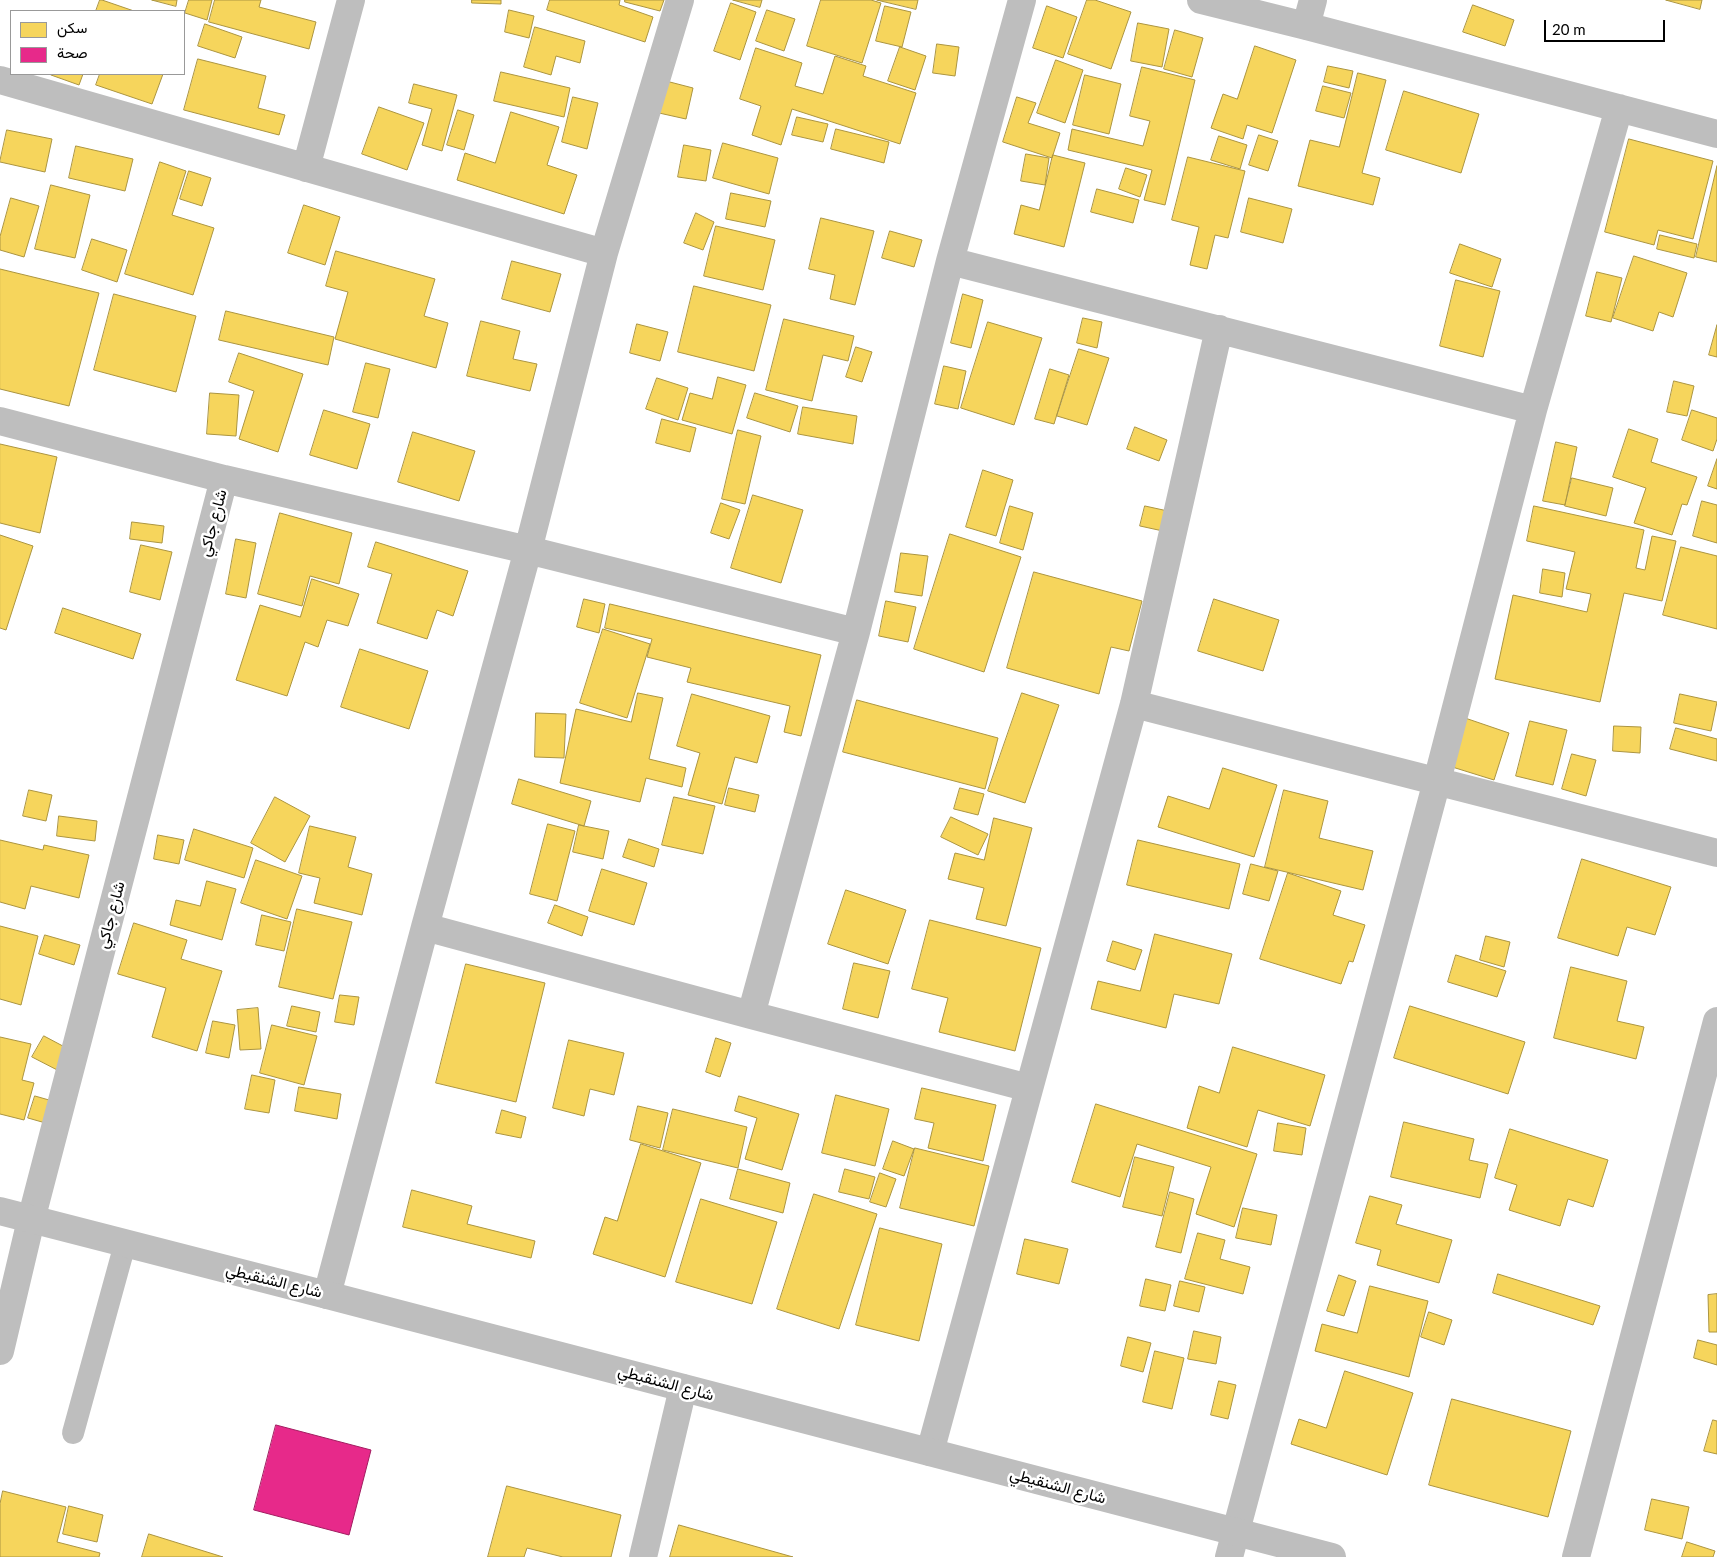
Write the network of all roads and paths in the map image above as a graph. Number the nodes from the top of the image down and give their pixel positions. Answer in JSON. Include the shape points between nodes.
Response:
{"nodes":[{"id":1,"x":351,"y":0,"type":"edge"},
{"id":2,"x":680,"y":0,"type":"edge"},
{"id":3,"x":1022,"y":0,"type":"edge"},
{"id":4,"x":1201,"y":0,"type":"edge"},
{"id":5,"x":1313,"y":0,"type":"edge"},
{"id":6,"x":1306,"y":26,"type":"junction"},
{"id":7,"x":0,"y":80,"type":"edge"},
{"id":8,"x":1619,"y":108,"type":"junction"},
{"id":9,"x":1717,"y":134,"type":"edge"},
{"id":10,"x":306,"y":168,"type":"junction"},
{"id":11,"x":604,"y":253,"type":"junction"},
{"id":12,"x":950,"y":260,"type":"junction"},
{"id":13,"x":1219,"y":329,"type":"junction"},
{"id":14,"x":1533,"y":410,"type":"junction"},
{"id":15,"x":0,"y":422,"type":"edge"},
{"id":16,"x":224,"y":479,"type":"junction"},
{"id":17,"x":528,"y":550,"type":"junction"},
{"id":18,"x":856,"y":632,"type":"junction"},
{"id":19,"x":1134,"y":704,"type":"junction"},
{"id":20,"x":1437,"y":781,"type":"junction"},
{"id":21,"x":1717,"y":852,"type":"edge"},
{"id":22,"x":425,"y":927,"type":"junction"},
{"id":23,"x":751,"y":1015,"type":"junction"},
{"id":24,"x":1717,"y":1021,"type":"edge"},
{"id":25,"x":1029,"y":1088,"type":"junction"},
{"id":26,"x":0,"y":1211,"type":"edge"},
{"id":27,"x":31,"y":1220,"type":"junction"},
{"id":28,"x":125,"y":1244,"type":"junction"},
{"id":29,"x":327,"y":1294,"type":"junction"},
{"id":30,"x":0,"y":1352,"type":"edge"},
{"id":31,"x":683,"y":1388,"type":"junction"},
{"id":32,"x":73,"y":1433,"type":"dead end"},
{"id":33,"x":930,"y":1452,"type":"junction"},
{"id":34,"x":1233,"y":1544,"type":"edge"},
{"id":35,"x":644,"y":1557,"type":"edge"},
{"id":36,"x":1332,"y":1557,"type":"edge"},
{"id":37,"x":1576,"y":1557,"type":"edge"}],
"edges":[{"from":1,"to":10,"type":"street"},
{"from":2,"to":11,"type":"street"},
{"from":3,"to":12,"type":"street"},
{"from":4,"to":6,"type":"street"},
{"from":5,"to":6,"type":"street"},
{"from":6,"to":8,"type":"street"},
{"from":7,"to":10,"type":"street"},
{"from":8,"to":9,"type":"street"},
{"from":8,"to":14,"type":"street"},
{"from":10,"to":11,"type":"street"},
{"from":11,"to":17,"type":"street"},
{"from":12,"to":13,"type":"street"},
{"from":12,"to":18,"type":"street"},
{"from":13,"to":14,"type":"street"},
{"from":13,"to":19,"type":"street"},
{"from":14,"to":20,"type":"street"},
{"from":15,"to":16,"type":"street"},
{"from":16,"to":17,"type":"street"},
{"from":16,"to":27,"type":"street","name":"شارع جاكي"},
{"from":17,"to":18,"type":"street"},
{"from":17,"to":22,"type":"street"},
{"from":18,"to":23,"type":"street"},
{"from":19,"to":20,"type":"street"},
{"from":19,"to":25,"type":"street"},
{"from":20,"to":21,"type":"street"},
{"from":20,"to":34,"type":"street"},
{"from":22,"to":23,"type":"street"},
{"from":22,"to":29,"type":"street"},
{"from":23,"to":25,"type":"street"},
{"from":24,"to":37,"type":"street"},
{"from":25,"to":33,"type":"street"},
{"from":26,"to":27,"type":"street","name":"شارع الشنقيطي"},
{"from":27,"to":28,"type":"street","name":"شارع الشنقيطي"},
{"from":27,"to":30,"type":"street","name":"شارع جاكي"},
{"from":28,"to":29,"type":"street","name":"شارع الشنقيطي"},
{"from":28,"to":32,"type":"lane"},
{"from":29,"to":31,"type":"street","name":"شارع الشنقيطي"},
{"from":31,"to":33,"type":"street","name":"شارع الشنقيطي"},
{"from":31,"to":35,"type":"street"},
{"from":33,"to":34,"type":"street","name":"شارع الشنقيطي"},
{"from":34,"to":36,"type":"street","name":"شارع الشنقيطي"}]}
